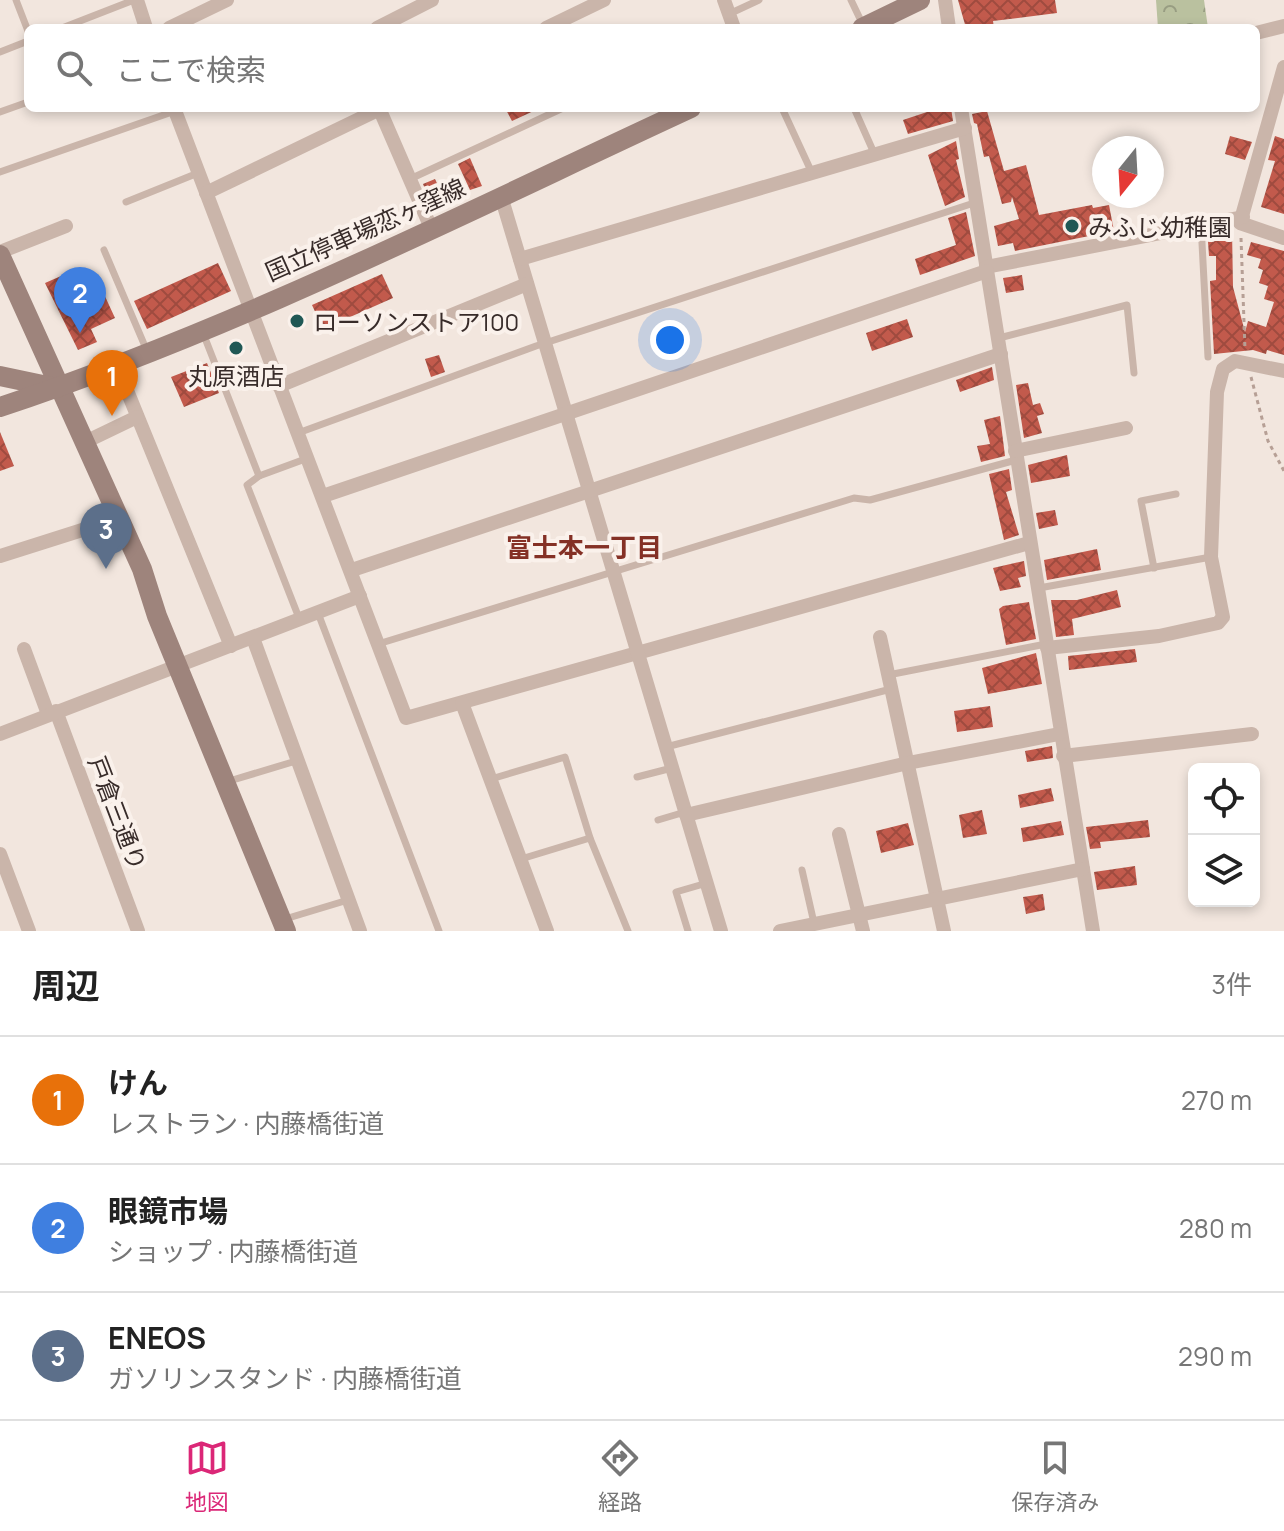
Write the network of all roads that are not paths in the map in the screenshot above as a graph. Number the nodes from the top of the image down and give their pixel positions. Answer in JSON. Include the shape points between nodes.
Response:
{"nodes":[{"id":1,"x":16,"y":0,"type":"edge"},
{"id":2,"x":136,"y":0,"type":"edge"},
{"id":3,"x":227,"y":0,"type":"edge"},
{"id":4,"x":432,"y":0,"type":"edge"},
{"id":5,"x":604,"y":0,"type":"edge"},
{"id":6,"x":759,"y":0,"type":"edge"},
{"id":7,"x":851,"y":0,"type":"edge"},
{"id":8,"x":920,"y":0,"type":"edge"},
{"id":9,"x":945,"y":0,"type":"edge"},
{"id":10,"x":729,"y":14,"type":"edge"},
{"id":11,"x":25,"y":24,"type":"edge"},
{"id":12,"x":73,"y":24,"type":"edge"},
{"id":13,"x":145,"y":24,"type":"edge"},
{"id":14,"x":177,"y":24,"type":"edge"},
{"id":15,"x":385,"y":24,"type":"edge"},
{"id":16,"x":554,"y":24,"type":"edge"},
{"id":17,"x":861,"y":24,"type":"edge"},
{"id":18,"x":871,"y":24,"type":"edge"},
{"id":19,"x":948,"y":24,"type":"edge"},
{"id":20,"x":1284,"y":26,"type":"edge"},
{"id":21,"x":1260,"y":32,"type":"edge"},
{"id":22,"x":24,"y":43,"type":"edge"},
{"id":23,"x":0,"y":52,"type":"edge"},
{"id":24,"x":1284,"y":67,"type":"edge"},
{"id":25,"x":24,"y":103,"type":"edge"},
{"id":26,"x":1280,"y":103,"type":"edge"},
{"id":27,"x":0,"y":112,"type":"edge"},
{"id":28,"x":168,"y":112,"type":"edge"},
{"id":29,"x":175,"y":112,"type":"edge"},
{"id":30,"x":374,"y":112,"type":"edge"},
{"id":31,"x":381,"y":112,"type":"edge"},
{"id":32,"x":554,"y":112,"type":"edge"},
{"id":33,"x":682,"y":112,"type":"edge"},
{"id":34,"x":784,"y":112,"type":"edge"},
{"id":35,"x":856,"y":112,"type":"edge"},
{"id":36,"x":963,"y":112,"type":"edge"},
{"id":37,"x":965,"y":128,"type":"junction"},
{"id":38,"x":874,"y":153,"type":"junction"},
{"id":39,"x":0,"y":172,"type":"edge"},
{"id":40,"x":198,"y":173,"type":"junction"},
{"id":41,"x":812,"y":173,"type":"junction"},
{"id":42,"x":410,"y":179,"type":"junction"},
{"id":43,"x":206,"y":193,"type":"junction"},
{"id":44,"x":501,"y":196,"type":"junction"},
{"id":45,"x":126,"y":202,"type":"dead end"},
{"id":46,"x":977,"y":202,"type":"junction"},
{"id":47,"x":1243,"y":217,"type":"junction"},
{"id":48,"x":1201,"y":224,"type":"junction"},
{"id":49,"x":66,"y":226,"type":"dead end"},
{"id":50,"x":431,"y":228,"type":"junction"},
{"id":51,"x":1284,"y":238,"type":"edge"},
{"id":52,"x":104,"y":250,"type":"dead end"},
{"id":53,"x":0,"y":254,"type":"edge"},
{"id":54,"x":520,"y":259,"type":"junction"},
{"id":55,"x":987,"y":269,"type":"junction"},
{"id":56,"x":527,"y":284,"type":"junction"},
{"id":57,"x":249,"y":309,"type":"junction"},
{"id":58,"x":202,"y":330,"type":"junction"},
{"id":59,"x":999,"y":338,"type":"junction"},
{"id":60,"x":547,"y":344,"type":"junction"},
{"id":61,"x":147,"y":353,"type":"junction"},
{"id":62,"x":1001,"y":354,"type":"junction"},
{"id":63,"x":1208,"y":357,"type":"dead end"},
{"id":64,"x":117,"y":366,"type":"junction"},
{"id":65,"x":1284,"y":371,"type":"edge"},
{"id":66,"x":1134,"y":373,"type":"dead end"},
{"id":67,"x":0,"y":376,"type":"edge"},
{"id":68,"x":279,"y":386,"type":"junction"},
{"id":69,"x":57,"y":388,"type":"junction"},
{"id":70,"x":0,"y":407,"type":"edge"},
{"id":71,"x":568,"y":416,"type":"junction"},
{"id":72,"x":137,"y":417,"type":"junction"},
{"id":73,"x":1126,"y":428,"type":"dead end"},
{"id":74,"x":298,"y":433,"type":"junction"},
{"id":75,"x":83,"y":443,"type":"junction"},
{"id":76,"x":1016,"y":455,"type":"junction"},
{"id":77,"x":308,"y":458,"type":"junction"},
{"id":78,"x":259,"y":476,"type":"junction"},
{"id":79,"x":592,"y":491,"type":"junction"},
{"id":80,"x":1176,"y":494,"type":"dead end"},
{"id":81,"x":323,"y":496,"type":"junction"},
{"id":82,"x":120,"y":518,"type":"junction"},
{"id":83,"x":1029,"y":543,"type":"junction"},
{"id":84,"x":0,"y":556,"type":"edge"},
{"id":85,"x":1211,"y":557,"type":"junction"},
{"id":86,"x":1154,"y":568,"type":"junction"},
{"id":87,"x":352,"y":570,"type":"junction"},
{"id":88,"x":614,"y":572,"type":"junction"},
{"id":89,"x":1037,"y":589,"type":"junction"},
{"id":90,"x":360,"y":596,"type":"junction"},
{"id":91,"x":318,"y":613,"type":"junction"},
{"id":92,"x":300,"y":620,"type":"junction"},
{"id":93,"x":880,"y":637,"type":"dead end"},
{"id":94,"x":253,"y":638,"type":"junction"},
{"id":95,"x":378,"y":644,"type":"junction"},
{"id":96,"x":231,"y":646,"type":"junction"},
{"id":97,"x":1046,"y":646,"type":"junction"},
{"id":98,"x":24,"y":649,"type":"dead end"},
{"id":99,"x":639,"y":654,"type":"junction"},
{"id":100,"x":179,"y":666,"type":"junction"},
{"id":101,"x":890,"y":682,"type":"junction"},
{"id":102,"x":462,"y":703,"type":"junction"},
{"id":103,"x":52,"y":713,"type":"junction"},
{"id":104,"x":0,"y":734,"type":"edge"},
{"id":105,"x":1059,"y":734,"type":"junction"},
{"id":106,"x":1252,"y":734,"type":"dead end"},
{"id":107,"x":666,"y":747,"type":"junction"},
{"id":108,"x":1063,"y":756,"type":"junction"},
{"id":109,"x":296,"y":761,"type":"junction"},
{"id":110,"x":908,"y":763,"type":"junction"},
{"id":111,"x":672,"y":768,"type":"junction"},
{"id":112,"x":637,"y":777,"type":"dead end"},
{"id":113,"x":491,"y":779,"type":"junction"},
{"id":114,"x":226,"y":782,"type":"junction"},
{"id":115,"x":685,"y":814,"type":"junction"},
{"id":116,"x":658,"y":820,"type":"dead end"},
{"id":117,"x":839,"y":834,"type":"dead end"},
{"id":118,"x":590,"y":838,"type":"junction"},
{"id":119,"x":0,"y":854,"type":"edge"},
{"id":120,"x":521,"y":859,"type":"junction"},
{"id":121,"x":1083,"y":869,"type":"junction"},
{"id":122,"x":802,"y":870,"type":"dead end"},
{"id":123,"x":707,"y":883,"type":"junction"},
{"id":124,"x":937,"y":899,"type":"junction"},
{"id":125,"x":348,"y":900,"type":"junction"},
{"id":126,"x":858,"y":913,"type":"junction"},
{"id":127,"x":814,"y":923,"type":"junction"},
{"id":128,"x":283,"y":926,"type":"edge"},
{"id":129,"x":29,"y":931,"type":"edge"},
{"id":130,"x":138,"y":931,"type":"edge"},
{"id":131,"x":360,"y":931,"type":"edge"},
{"id":132,"x":439,"y":931,"type":"edge"},
{"id":133,"x":547,"y":931,"type":"edge"},
{"id":134,"x":628,"y":931,"type":"edge"},
{"id":135,"x":688,"y":931,"type":"edge"},
{"id":136,"x":721,"y":931,"type":"edge"},
{"id":137,"x":780,"y":931,"type":"edge"},
{"id":138,"x":863,"y":931,"type":"edge"},
{"id":139,"x":944,"y":931,"type":"edge"},
{"id":140,"x":1093,"y":931,"type":"edge"}],
"edges":[{"from":1,"to":11,"type":"lane"},
{"from":2,"to":12,"type":"lane"},
{"from":2,"to":13,"type":"street"},
{"from":3,"to":14,"type":"street"},
{"from":4,"to":15,"type":"street"},
{"from":5,"to":16,"type":"street"},
{"from":6,"to":10,"type":"lane"},
{"from":7,"to":17,"type":"lane"},
{"from":8,"to":18,"type":"main road"},
{"from":9,"to":19,"type":"street"},
{"from":20,"to":21,"type":"street"},
{"from":22,"to":23,"type":"lane"},
{"from":24,"to":26,"type":"street"},
{"from":25,"to":27,"type":"lane"},
{"from":26,"to":47,"type":"street"},
{"from":28,"to":39,"type":"lane"},
{"from":29,"to":40,"type":"street"},
{"from":30,"to":43,"type":"street"},
{"from":31,"to":42,"type":"street"},
{"from":32,"to":42,"type":"lane"},
{"from":33,"to":44,"type":"main road","name":"国立停車場恋ヶ窪線"},
{"from":34,"to":41,"type":"lane"},
{"from":35,"to":38,"type":"lane"},
{"from":36,"to":37,"type":"street"},
{"from":37,"to":38,"type":"street"},
{"from":37,"to":46,"type":"street"},
{"from":38,"to":41,"type":"street"},
{"from":40,"to":43,"type":"street"},
{"from":40,"to":45,"type":"lane"},
{"from":41,"to":54,"type":"street"},
{"from":42,"to":50,"type":"street"},
{"from":43,"to":57,"type":"street"},
{"from":44,"to":50,"type":"main road","name":"国立停車場恋ヶ窪線"},
{"from":44,"to":54,"type":"street"},
{"from":46,"to":55,"type":"street"},
{"from":46,"to":60,"type":"lane"},
{"from":47,"to":48,"type":"street"},
{"from":47,"to":51,"type":"street","via":[[1242,226]]},
{"from":48,"to":55,"type":"street"},
{"from":48,"to":63,"type":"lane"},
{"from":49,"to":53,"type":"street"},
{"from":50,"to":57,"type":"main road","name":"国立停車場恋ヶ窪線"},
{"from":52,"to":61,"type":"lane"},
{"from":53,"to":69,"type":"main road"},
{"from":54,"to":56,"type":"street"},
{"from":55,"to":59,"type":"street"},
{"from":55,"to":71,"type":"street"},
{"from":56,"to":60,"type":"street"},
{"from":56,"to":68,"type":"street"},
{"from":57,"to":58,"type":"main road","name":"国立停車場恋ヶ窪線"},
{"from":57,"to":68,"type":"street"},
{"from":58,"to":61,"type":"main road","name":"国立停車場恋ヶ窪線"},
{"from":58,"to":78,"type":"lane"},
{"from":59,"to":62,"type":"street"},
{"from":59,"to":66,"type":"lane","via":[[1127,305]]},
{"from":60,"to":71,"type":"street"},
{"from":60,"to":74,"type":"lane"},
{"from":61,"to":64,"type":"main road","name":"国立停車場恋ヶ窪線"},
{"from":62,"to":76,"type":"street"},
{"from":62,"to":79,"type":"street"},
{"from":64,"to":69,"type":"main road","name":"国立停車場恋ヶ窪線"},
{"from":64,"to":72,"type":"street"},
{"from":65,"to":85,"type":"street","via":[[1235,361],[1223,369],[1217,392]]},
{"from":67,"to":69,"type":"main road"},
{"from":68,"to":74,"type":"street"},
{"from":69,"to":70,"type":"main road","name":"国立停車場恋ヶ窪線"},
{"from":69,"to":75,"type":"main road"},
{"from":71,"to":79,"type":"street"},
{"from":71,"to":81,"type":"street"},
{"from":72,"to":75,"type":"street"},
{"from":72,"to":96,"type":"street"},
{"from":73,"to":76,"type":"street"},
{"from":74,"to":77,"type":"street"},
{"from":75,"to":82,"type":"main road"},
{"from":76,"to":83,"type":"street"},
{"from":76,"to":88,"type":"lane"},
{"from":77,"to":78,"type":"lane"},
{"from":77,"to":81,"type":"street"},
{"from":78,"to":92,"type":"lane","via":[[247,485]]},
{"from":79,"to":87,"type":"street"},
{"from":79,"to":88,"type":"street"},
{"from":80,"to":86,"type":"lane","via":[[1141,501]]},
{"from":81,"to":87,"type":"street"},
{"from":82,"to":84,"type":"street"},
{"from":82,"to":100,"type":"main road"},
{"from":83,"to":89,"type":"street"},
{"from":83,"to":99,"type":"street"},
{"from":85,"to":86,"type":"lane"},
{"from":85,"to":97,"type":"street","via":[[1223,617],[1218,623],[1159,636]]},
{"from":86,"to":89,"type":"lane"},
{"from":87,"to":90,"type":"street"},
{"from":88,"to":95,"type":"lane"},
{"from":88,"to":99,"type":"street"},
{"from":89,"to":97,"type":"street"},
{"from":90,"to":91,"type":"street"},
{"from":90,"to":95,"type":"street"},
{"from":91,"to":92,"type":"street"},
{"from":91,"to":132,"type":"lane"},
{"from":92,"to":94,"type":"street"},
{"from":93,"to":101,"type":"street"},
{"from":94,"to":96,"type":"street"},
{"from":94,"to":109,"type":"street"},
{"from":95,"to":102,"type":"street","via":[[406,718]]},
{"from":96,"to":100,"type":"street"},
{"from":97,"to":101,"type":"lane"},
{"from":97,"to":105,"type":"street"},
{"from":98,"to":103,"type":"street","name":"戸倉三通り"},
{"from":99,"to":102,"type":"street"},
{"from":99,"to":107,"type":"street"},
{"from":100,"to":103,"type":"street"},
{"from":100,"to":114,"type":"main road"},
{"from":101,"to":107,"type":"lane"},
{"from":101,"to":110,"type":"street"},
{"from":102,"to":113,"type":"street"},
{"from":103,"to":104,"type":"street"},
{"from":103,"to":130,"type":"street","name":"戸倉三通り"},
{"from":105,"to":108,"type":"street"},
{"from":105,"to":110,"type":"street"},
{"from":106,"to":108,"type":"street"},
{"from":107,"to":111,"type":"street"},
{"from":108,"to":121,"type":"street"},
{"from":109,"to":114,"type":"lane"},
{"from":109,"to":125,"type":"street"},
{"from":110,"to":115,"type":"street"},
{"from":110,"to":124,"type":"street"},
{"from":111,"to":112,"type":"lane"},
{"from":111,"to":115,"type":"street"},
{"from":113,"to":118,"type":"lane","via":[[565,757]]},
{"from":113,"to":120,"type":"street"},
{"from":114,"to":128,"type":"main road"},
{"from":115,"to":116,"type":"lane"},
{"from":115,"to":123,"type":"street"},
{"from":117,"to":126,"type":"street"},
{"from":118,"to":120,"type":"lane"},
{"from":118,"to":134,"type":"lane"},
{"from":119,"to":129,"type":"street"},
{"from":120,"to":133,"type":"street"},
{"from":121,"to":124,"type":"street"},
{"from":121,"to":140,"type":"street"},
{"from":122,"to":127,"type":"lane"},
{"from":123,"to":135,"type":"lane","via":[[676,892]]},
{"from":123,"to":136,"type":"street"},
{"from":124,"to":126,"type":"street"},
{"from":124,"to":139,"type":"street"},
{"from":125,"to":128,"type":"lane"},
{"from":125,"to":131,"type":"street"},
{"from":126,"to":127,"type":"street"},
{"from":126,"to":138,"type":"street"},
{"from":127,"to":137,"type":"street"}]}
